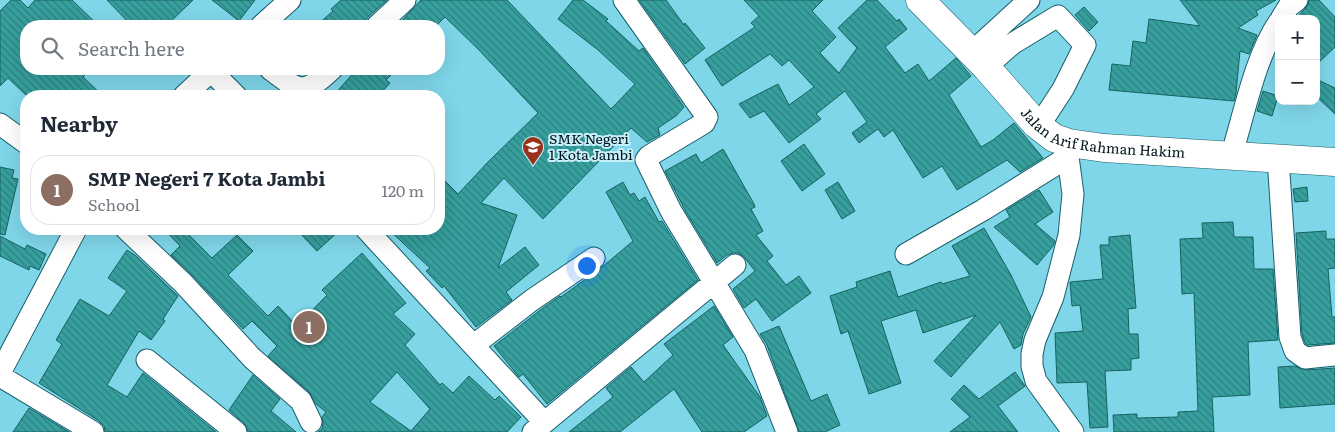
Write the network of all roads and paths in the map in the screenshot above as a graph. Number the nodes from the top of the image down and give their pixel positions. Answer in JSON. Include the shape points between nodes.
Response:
{"nodes":[{"id":1,"x":405,"y":0,"type":"edge"},
{"id":2,"x":624,"y":0,"type":"edge"},
{"id":3,"x":920,"y":0,"type":"edge"},
{"id":4,"x":938,"y":0,"type":"edge"},
{"id":5,"x":1029,"y":0,"type":"edge"},
{"id":6,"x":1297,"y":0,"type":"edge"},
{"id":7,"x":278,"y":4,"type":"edge"},
{"id":8,"x":1283,"y":15,"type":"edge"},
{"id":9,"x":266,"y":20,"type":"edge"},
{"id":10,"x":383,"y":20,"type":"edge"},
{"id":11,"x":1275,"y":27,"type":"edge"},
{"id":12,"x":988,"y":56,"type":"junction"},
{"id":13,"x":207,"y":75,"type":"edge"},
{"id":14,"x":217,"y":75,"type":"edge"},
{"id":15,"x":278,"y":75,"type":"edge"},
{"id":16,"x":326,"y":75,"type":"edge"},
{"id":17,"x":190,"y":90,"type":"edge"},
{"id":18,"x":230,"y":90,"type":"edge"},
{"id":19,"x":1041,"y":119,"type":"junction"},
{"id":20,"x":0,"y":124,"type":"edge"},
{"id":21,"x":20,"y":139,"type":"edge"},
{"id":22,"x":1235,"y":143,"type":"junction"},
{"id":23,"x":1335,"y":149,"type":"edge"},
{"id":24,"x":1068,"y":150,"type":"junction"},
{"id":25,"x":1279,"y":152,"type":"junction"},
{"id":26,"x":1335,"y":162,"type":"edge"},
{"id":27,"x":73,"y":235,"type":"edge"},
{"id":28,"x":132,"y":235,"type":"edge"},
{"id":29,"x":372,"y":235,"type":"edge"},
{"id":30,"x":906,"y":254,"type":"dead end"},
{"id":31,"x":594,"y":258,"type":"dead end"},
{"id":32,"x":736,"y":265,"type":"dead end"},
{"id":33,"x":714,"y":282,"type":"junction"},
{"id":34,"x":474,"y":345,"type":"junction"},
{"id":35,"x":1335,"y":355,"type":"edge"},
{"id":36,"x":147,"y":360,"type":"dead end"},
{"id":37,"x":0,"y":374,"type":"edge"},
{"id":38,"x":310,"y":422,"type":"dead end"},
{"id":39,"x":538,"y":427,"type":"edge"},
{"id":40,"x":93,"y":432,"type":"edge"},
{"id":41,"x":236,"y":432,"type":"edge"},
{"id":42,"x":787,"y":432,"type":"edge"},
{"id":43,"x":1073,"y":432,"type":"edge"}],
"edges":[{"from":1,"to":10,"type":"street"},
{"from":2,"to":33,"type":"street","via":[[707,116],[704,123],[646,160],[671,211]]},
{"from":3,"to":12,"type":"main road","name":"Jalan Arif Rahman Hakim"},
{"from":4,"to":12,"type":"main road","name":"Jalan Arif Rahman Hakim"},
{"from":5,"to":12,"type":"street"},
{"from":6,"to":8,"type":"street"},
{"from":7,"to":9,"type":"street"},
{"from":11,"to":22,"type":"street","via":[[1260,60]]},
{"from":12,"to":19,"type":"main road","name":"Jalan Arif Rahman Hakim"},
{"from":12,"to":19,"type":"street","via":[[1058,16],[1085,45],[1063,89]]},
{"from":13,"to":17,"type":"street"},
{"from":14,"to":18,"type":"street"},
{"from":15,"to":16,"type":"street","via":[[293,87],[305,89]]},
{"from":19,"to":22,"type":"main road","name":"Jalan Arif Rahman Hakim","via":[[1072,130],[1106,135]]},
{"from":19,"to":24,"type":"main road","name":"Jalan Arif Rahman Hakim","via":[[1054,138]]},
{"from":20,"to":21,"type":"street"},
{"from":22,"to":25,"type":"main road","name":"Jalan Arif Rahman Hakim"},
{"from":23,"to":25,"type":"main road","name":"Jalan Arif Rahman Hakim"},
{"from":24,"to":25,"type":"main road","name":"Jalan Arif Rahman Hakim"},
{"from":24,"to":30,"type":"street","via":[[983,210]]},
{"from":24,"to":43,"type":"street","via":[[1073,194],[1069,235],[1053,297],[1034,340],[1032,366],[1036,381]]},
{"from":25,"to":26,"type":"main road","name":"Jalan Arif Rahman Hakim"},
{"from":25,"to":35,"type":"street","via":[[1290,337],[1295,351],[1305,358]]},
{"from":27,"to":37,"type":"street"},
{"from":28,"to":38,"type":"street","via":[[183,283],[252,358],[301,401]]},
{"from":29,"to":34,"type":"street"},
{"from":31,"to":34,"type":"street"},
{"from":32,"to":33,"type":"street"},
{"from":33,"to":39,"type":"street"},
{"from":33,"to":42,"type":"street","via":[[755,350]]},
{"from":34,"to":39,"type":"street"},
{"from":36,"to":41,"type":"street"},
{"from":37,"to":40,"type":"street"}]}
